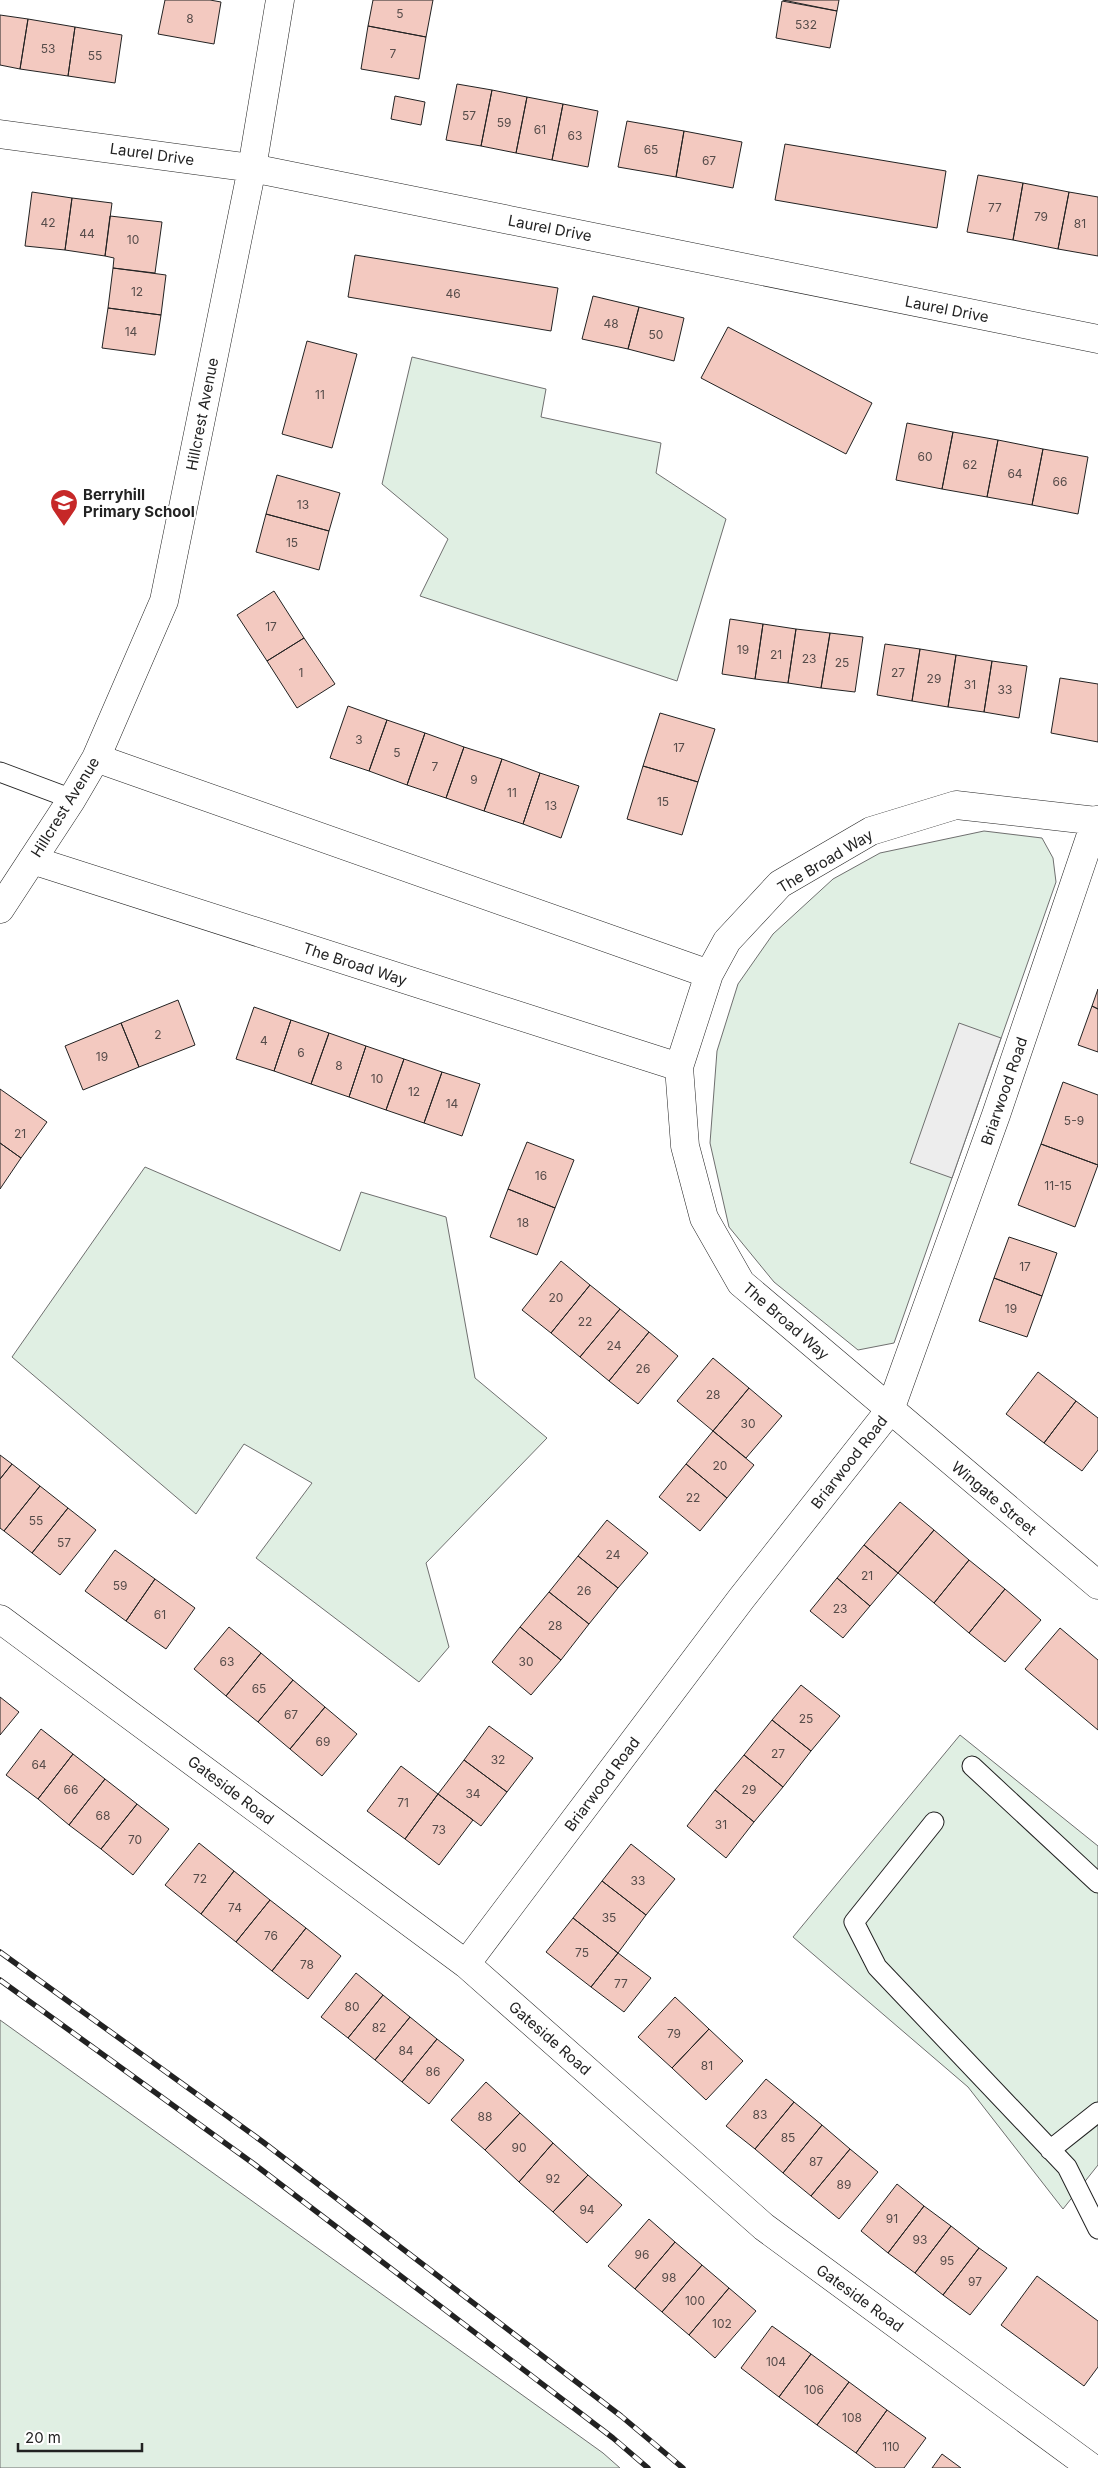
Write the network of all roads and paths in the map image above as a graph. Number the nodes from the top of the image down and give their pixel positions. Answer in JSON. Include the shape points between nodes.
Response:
{"nodes":[{"id":1,"x":280,"y":0,"type":"edge"},
{"id":2,"x":0,"y":134,"type":"edge"},
{"id":3,"x":252,"y":168,"type":"junction"},
{"id":4,"x":1098,"y":339,"type":"edge"},
{"id":5,"x":96,"y":758,"type":"junction"},
{"id":6,"x":0,"y":772,"type":"edge"},
{"id":7,"x":72,"y":799,"type":"junction"},
{"id":8,"x":1097,"y":820,"type":"edge"},
{"id":9,"x":32,"y":860,"type":"junction"},
{"id":10,"x":0,"y":909,"type":"edge"},
{"id":11,"x":709,"y":974,"type":"junction"},
{"id":12,"x":679,"y":1067,"type":"junction"},
{"id":13,"x":890,"y":1410,"type":"junction"},
{"id":14,"x":1098,"y":1585,"type":"edge"},
{"id":15,"x":0,"y":1619,"type":"edge"},
{"id":16,"x":972,"y":1766,"type":"dead end"},
{"id":17,"x":934,"y":1822,"type":"dead end"},
{"id":18,"x":1098,"y":1884,"type":"edge"},
{"id":19,"x":466,"y":1964,"type":"junction"},
{"id":20,"x":1098,"y":2112,"type":"edge"},
{"id":21,"x":1050,"y":2150,"type":"junction"},
{"id":22,"x":1098,"y":2229,"type":"edge"},
{"id":23,"x":1092,"y":2468,"type":"edge"}],
"edges":[{"from":1,"to":3,"type":"street","name":"Hillcrest Avenue"},
{"from":2,"to":3,"type":"street","name":"Laurel Drive"},
{"from":3,"to":4,"type":"street","name":"Laurel Drive"},
{"from":3,"to":5,"type":"street","name":"Hillcrest Avenue","via":[[164,600]]},
{"from":5,"to":7,"type":"street","name":"Hillcrest Avenue"},
{"from":5,"to":11,"type":"street"},
{"from":6,"to":7,"type":"lane"},
{"from":7,"to":9,"type":"street","name":"Hillcrest Avenue"},
{"from":8,"to":11,"type":"street","name":"The Broad Way","via":[[956,805],[871,831],[780,884],[727,941]]},
{"from":8,"to":13,"type":"street","name":"Briarwood Road"},
{"from":9,"to":10,"type":"street","name":"Hillcrest Avenue"},
{"from":9,"to":12,"type":"street","name":"The Broad Way"},
{"from":11,"to":12,"type":"street","name":"The Broad Way"},
{"from":12,"to":13,"type":"street","name":"The Broad Way","via":[[685,1146],[704,1218],[741,1283]]},
{"from":13,"to":14,"type":"street","name":"Wingate Street"},
{"from":13,"to":19,"type":"street","name":"Briarwood Road","via":[[741,1599]]},
{"from":15,"to":19,"type":"street","name":"Gateside Road"},
{"from":16,"to":18,"type":"lane"},
{"from":17,"to":21,"type":"lane","via":[[854,1922],[877,1967]]},
{"from":19,"to":23,"type":"street","name":"Gateside Road","via":[[764,2227]]},
{"from":20,"to":21,"type":"lane"},
{"from":21,"to":22,"type":"lane","via":[[1067,2167]]}]}
